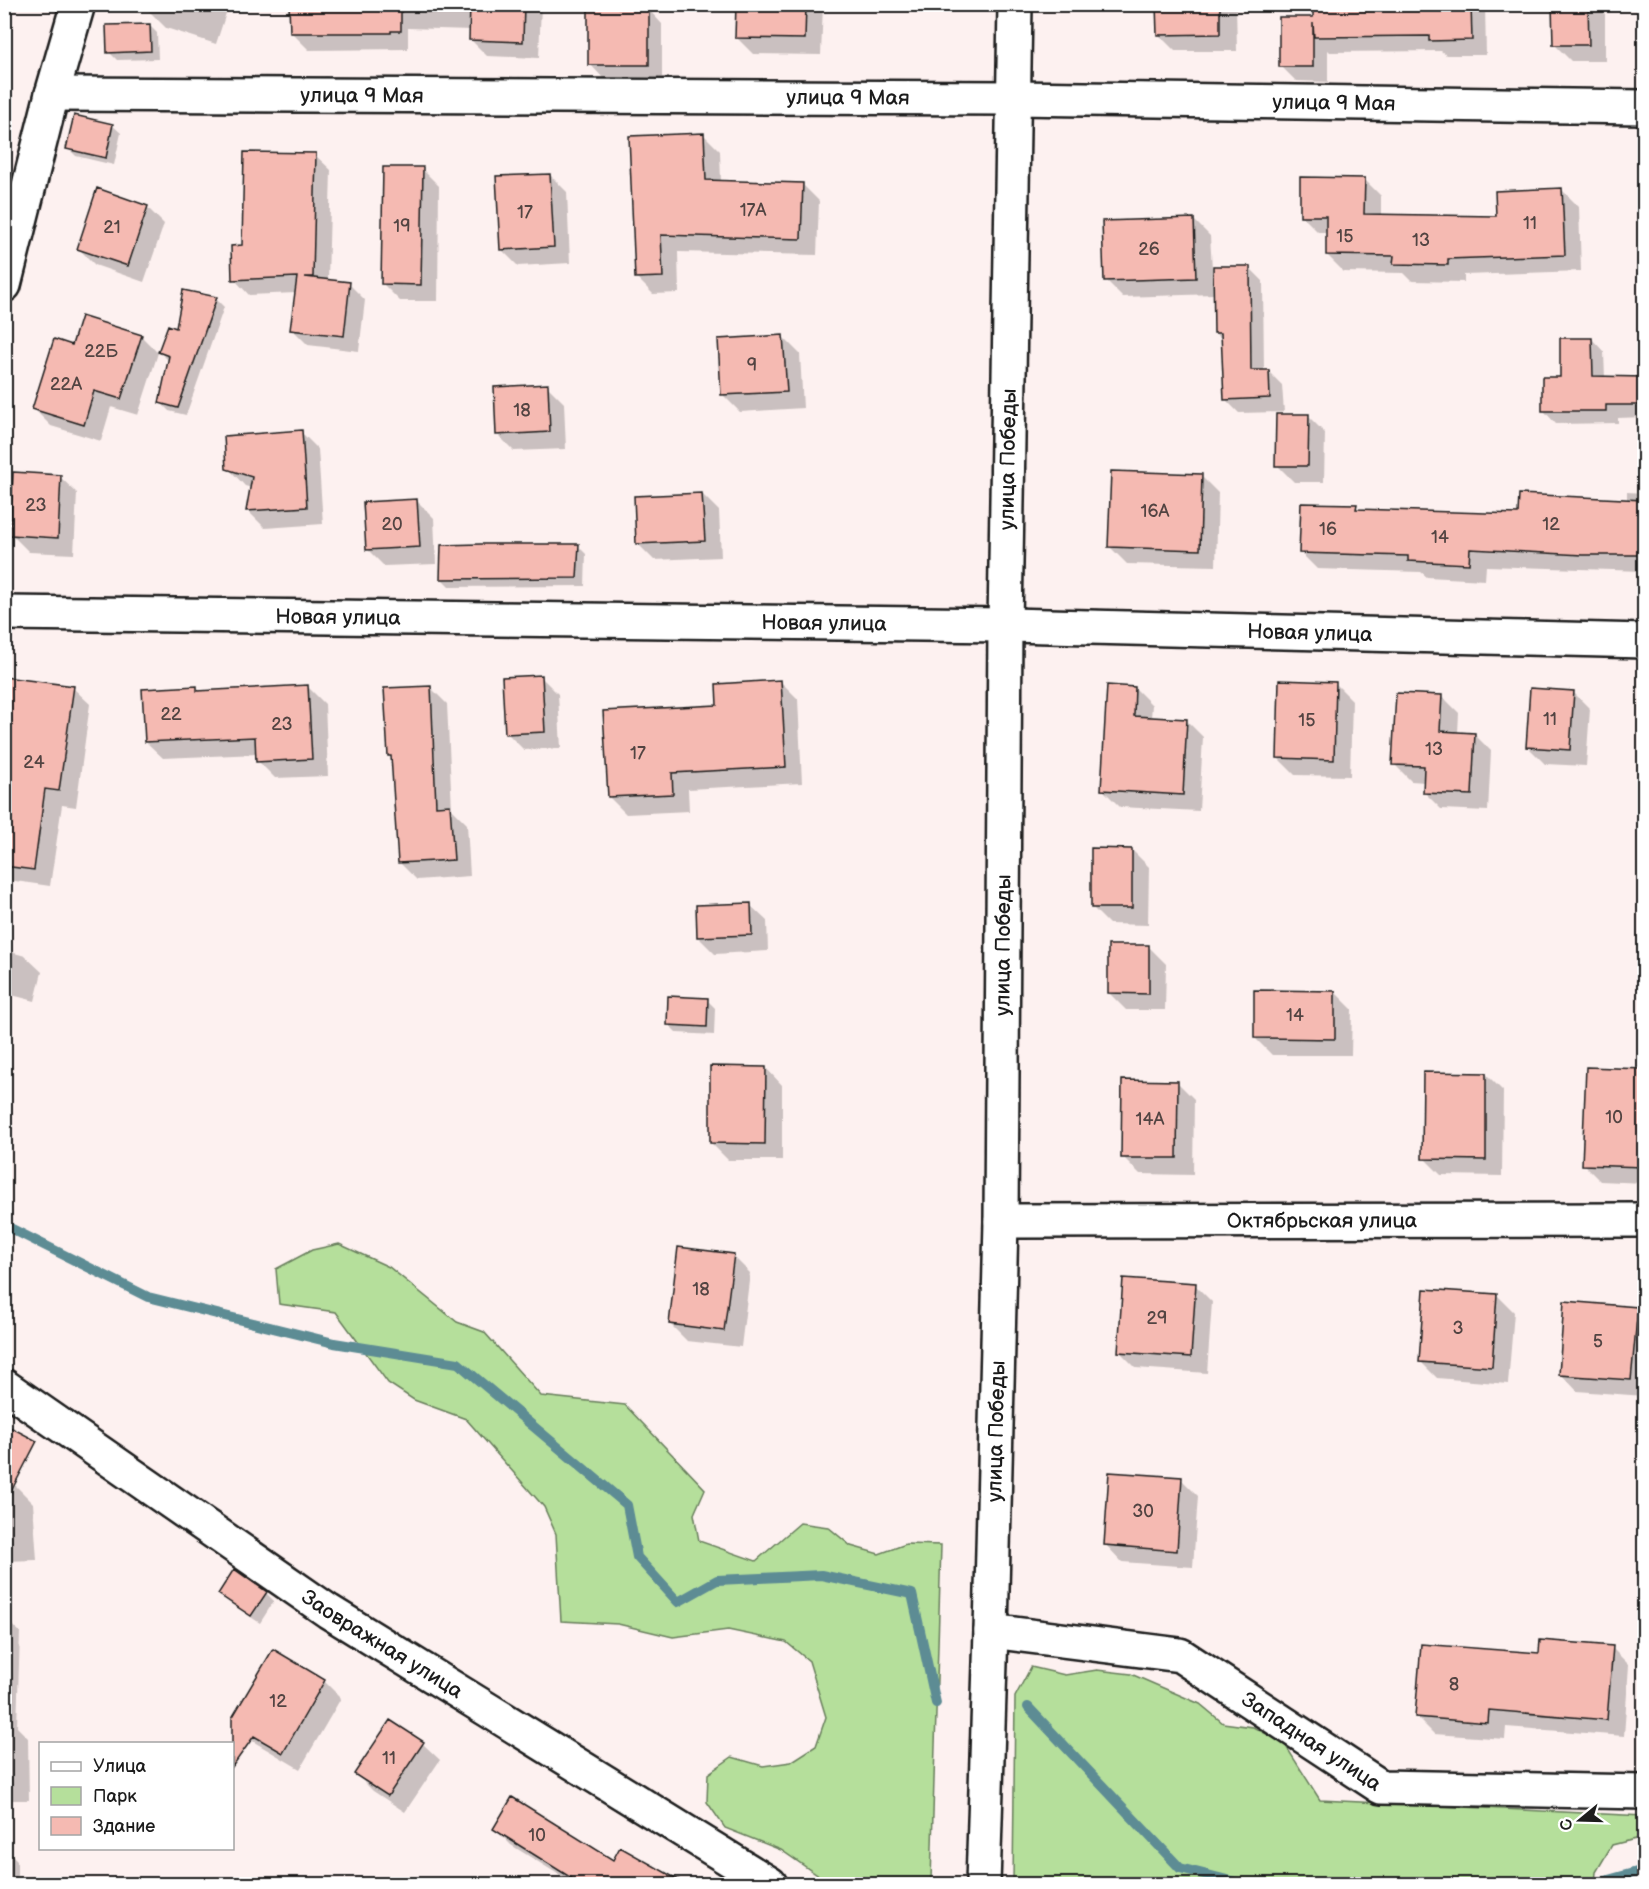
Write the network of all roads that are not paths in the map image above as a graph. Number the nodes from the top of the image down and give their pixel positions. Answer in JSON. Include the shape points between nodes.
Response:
{"nodes":[{"id":1,"x":78,"y":4,"type":"edge"},
{"id":2,"x":1015,"y":4,"type":"edge"},
{"id":3,"x":52,"y":94,"type":"junction"},
{"id":4,"x":1014,"y":98,"type":"junction"},
{"id":5,"x":1644,"y":107,"type":"edge"},
{"id":6,"x":4,"y":285,"type":"edge"},
{"id":7,"x":4,"y":613,"type":"edge"},
{"id":8,"x":1005,"y":625,"type":"junction"},
{"id":9,"x":1644,"y":641,"type":"edge"},
{"id":10,"x":1644,"y":1220,"type":"edge"},
{"id":11,"x":1001,"y":1221,"type":"junction"},
{"id":12,"x":4,"y":1386,"type":"edge"},
{"id":13,"x":991,"y":1631,"type":"junction"},
{"id":14,"x":1644,"y":1792,"type":"edge"},
{"id":15,"x":770,"y":1884,"type":"edge"},
{"id":16,"x":983,"y":1884,"type":"edge"}],
"edges":[{"from":1,"to":3,"type":"street"},
{"from":2,"to":4,"type":"street","name":"улица Победы"},
{"from":3,"to":4,"type":"street","name":"улица 9 Мая"},
{"from":3,"to":6,"type":"street"},
{"from":4,"to":5,"type":"street","name":"улица 9 Мая"},
{"from":4,"to":8,"type":"street","name":"улица Победы"},
{"from":7,"to":8,"type":"street","name":"Новая улица"},
{"from":8,"to":9,"type":"street","name":"Новая улица"},
{"from":8,"to":11,"type":"street","name":"улица Победы"},
{"from":10,"to":11,"type":"street","name":"Октябрьская улица"},
{"from":11,"to":13,"type":"street","name":"улица Победы"},
{"from":12,"to":15,"type":"street","name":"Заовражная улица","via":[[328,1611]]},
{"from":13,"to":14,"type":"street","name":"Западная улица","via":[[1180,1655],[1381,1787]]},
{"from":13,"to":16,"type":"street","name":"улица Победы"}]}
